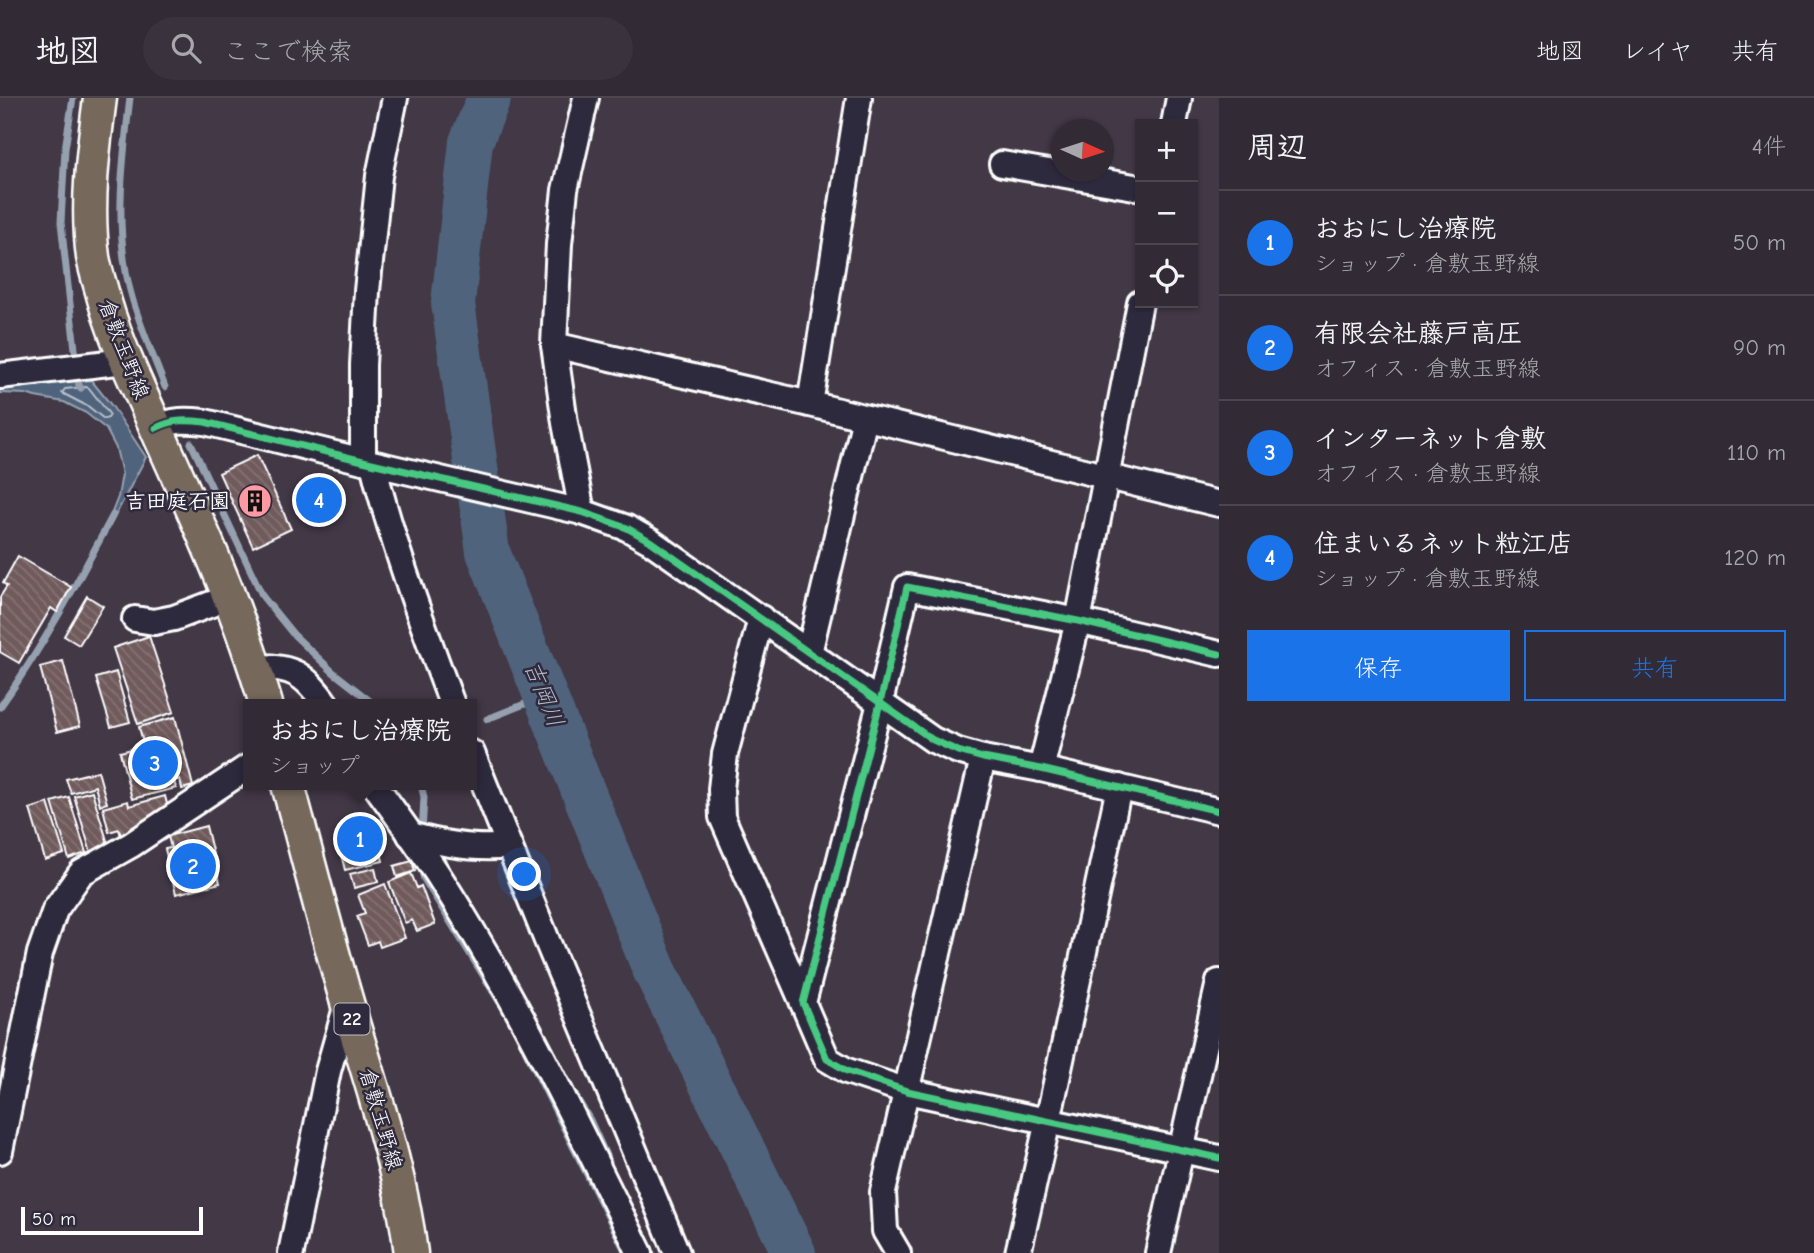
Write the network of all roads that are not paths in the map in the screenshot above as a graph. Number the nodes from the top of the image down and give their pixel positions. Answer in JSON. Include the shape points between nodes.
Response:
{"nodes":[{"id":1,"x":100,"y":98,"type":"edge"},
{"id":2,"x":395,"y":98,"type":"edge"},
{"id":3,"x":586,"y":98,"type":"edge"},
{"id":4,"x":859,"y":98,"type":"edge"},
{"id":5,"x":1179,"y":98,"type":"edge"},
{"id":6,"x":1175,"y":119,"type":"edge"},
{"id":7,"x":1002,"y":164,"type":"dead end"},
{"id":8,"x":1135,"y":187,"type":"edge"},
{"id":9,"x":1139,"y":308,"type":"edge"},
{"id":10,"x":554,"y":345,"type":"junction"},
{"id":11,"x":125,"y":361,"type":"junction"},
{"id":12,"x":0,"y":376,"type":"edge"},
{"id":13,"x":810,"y":404,"type":"junction"},
{"id":14,"x":865,"y":418,"type":"junction"},
{"id":15,"x":156,"y":428,"type":"junction"},
{"id":16,"x":377,"y":465,"type":"junction"},
{"id":17,"x":1107,"y":478,"type":"junction"},
{"id":18,"x":1219,"y":504,"type":"edge"},
{"id":19,"x":582,"y":512,"type":"junction"},
{"id":20,"x":230,"y":597,"type":"junction"},
{"id":21,"x":761,"y":618,"type":"junction"},
{"id":22,"x":135,"y":619,"type":"dead end"},
{"id":23,"x":1078,"y":621,"type":"junction"},
{"id":24,"x":809,"y":653,"type":"junction"},
{"id":25,"x":1219,"y":654,"type":"edge"},
{"id":26,"x":255,"y":667,"type":"junction"},
{"id":27,"x":265,"y":699,"type":"edge"},
{"id":28,"x":322,"y":699,"type":"edge"},
{"id":29,"x":450,"y":699,"type":"edge"},
{"id":30,"x":880,"y":703,"type":"junction"},
{"id":31,"x":983,"y":758,"type":"junction"},
{"id":32,"x":477,"y":766,"type":"edge"},
{"id":33,"x":1041,"y":769,"type":"junction"},
{"id":34,"x":243,"y":770,"type":"edge"},
{"id":35,"x":1119,"y":787,"type":"junction"},
{"id":36,"x":289,"y":790,"type":"edge"},
{"id":37,"x":379,"y":790,"type":"edge"},
{"id":38,"x":1219,"y":811,"type":"edge"},
{"id":39,"x":422,"y":843,"type":"junction"},
{"id":40,"x":509,"y":846,"type":"junction"},
{"id":41,"x":1219,"y":982,"type":"edge"},
{"id":42,"x":803,"y":1003,"type":"junction"},
{"id":43,"x":347,"y":1004,"type":"junction"},
{"id":44,"x":907,"y":1091,"type":"junction"},
{"id":45,"x":1048,"y":1121,"type":"junction"},
{"id":46,"x":1182,"y":1149,"type":"junction"},
{"id":47,"x":0,"y":1151,"type":"edge"},
{"id":48,"x":1219,"y":1158,"type":"edge"},
{"id":49,"x":291,"y":1253,"type":"edge"},
{"id":50,"x":411,"y":1253,"type":"edge"},
{"id":51,"x":640,"y":1253,"type":"edge"},
{"id":52,"x":677,"y":1253,"type":"edge"},
{"id":53,"x":898,"y":1253,"type":"edge"},
{"id":54,"x":1018,"y":1253,"type":"edge"},
{"id":55,"x":1158,"y":1253,"type":"edge"}],
"edges":[{"from":1,"to":11,"type":"main road","name":"倉敷玉野線","via":[[89,208],[92,247]]},
{"from":2,"to":16,"type":"street","via":[[379,176],[363,365]]},
{"from":3,"to":10,"type":"street","via":[[565,190]]},
{"from":4,"to":13,"type":"street"},
{"from":5,"to":6,"type":"street"},
{"from":7,"to":8,"type":"street"},
{"from":9,"to":17,"type":"street"},
{"from":10,"to":13,"type":"street"},
{"from":10,"to":19,"type":"street"},
{"from":11,"to":12,"type":"street"},
{"from":11,"to":15,"type":"main road","name":"倉敷玉野線"},
{"from":13,"to":14,"type":"street"},
{"from":14,"to":17,"type":"street"},
{"from":14,"to":24,"type":"street"},
{"from":15,"to":16,"type":"street","via":[[167,422],[205,422]]},
{"from":15,"to":20,"type":"main road","name":"倉敷玉野線"},
{"from":16,"to":19,"type":"street"},
{"from":16,"to":29,"type":"street","via":[[380,492],[401,561]]},
{"from":17,"to":18,"type":"street"},
{"from":17,"to":23,"type":"street"},
{"from":19,"to":21,"type":"street","via":[[650,541]]},
{"from":20,"to":22,"type":"street","via":[[174,618]]},
{"from":20,"to":26,"type":"main road","name":"倉敷玉野線"},
{"from":21,"to":24,"type":"street"},
{"from":21,"to":42,"type":"street","via":[[725,754],[722,817]]},
{"from":23,"to":25,"type":"street"},
{"from":23,"to":30,"type":"street","via":[[907,587]]},
{"from":23,"to":33,"type":"street"},
{"from":24,"to":30,"type":"street"},
{"from":26,"to":27,"type":"main road","name":"倉敷玉野線"},
{"from":26,"to":28,"type":"street","via":[[295,672]]},
{"from":30,"to":31,"type":"street","via":[[933,740]]},
{"from":30,"to":42,"type":"street"},
{"from":31,"to":33,"type":"street"},
{"from":31,"to":44,"type":"street"},
{"from":32,"to":40,"type":"street"},
{"from":33,"to":35,"type":"street"},
{"from":34,"to":47,"type":"street","via":[[81,873],[55,910],[40,953]]},
{"from":35,"to":38,"type":"street"},
{"from":35,"to":45,"type":"street"},
{"from":36,"to":43,"type":"main road","name":"倉敷玉野線","number":"22"},
{"from":37,"to":39,"type":"street"},
{"from":39,"to":40,"type":"street"},
{"from":39,"to":51,"type":"street","via":[[551,1073]]},
{"from":40,"to":52,"type":"street"},
{"from":41,"to":46,"type":"street"},
{"from":42,"to":44,"type":"street","via":[[827,1059],[847,1071]]},
{"from":43,"to":49,"type":"street","via":[[328,1071]]},
{"from":43,"to":50,"type":"main road","name":"倉敷玉野線","number":"22","via":[[396,1171]]},
{"from":44,"to":45,"type":"street"},
{"from":44,"to":53,"type":"street","via":[[883,1192],[885,1231]]},
{"from":45,"to":46,"type":"street"},
{"from":45,"to":54,"type":"street"},
{"from":46,"to":48,"type":"street"},
{"from":46,"to":55,"type":"street"}]}
